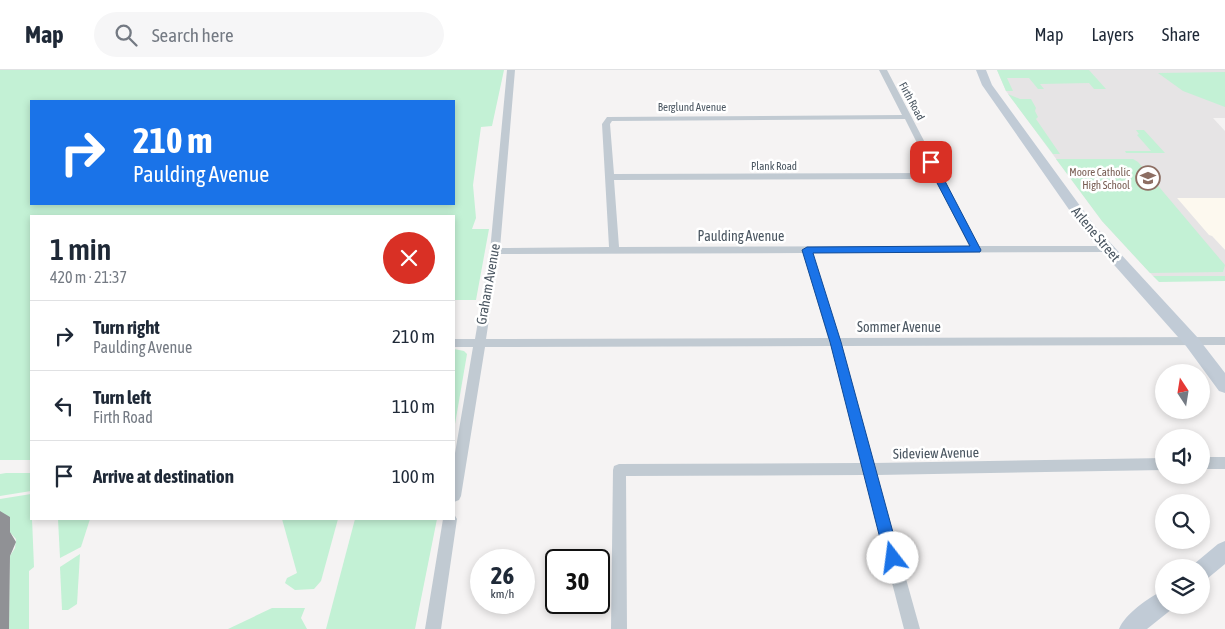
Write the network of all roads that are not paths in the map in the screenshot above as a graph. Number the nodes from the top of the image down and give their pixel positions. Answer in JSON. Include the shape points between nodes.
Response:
{"nodes":[{"id":1,"x":511,"y":70,"type":"edge"},
{"id":2,"x":883,"y":70,"type":"edge"},
{"id":3,"x":981,"y":70,"type":"edge"},
{"id":4,"x":908,"y":117,"type":"junction"},
{"id":5,"x":938,"y":176,"type":"junction"},
{"id":6,"x":609,"y":177,"type":"junction"},
{"id":7,"x":1108,"y":249,"type":"junction"},
{"id":8,"x":614,"y":250,"type":"junction"},
{"id":9,"x":807,"y":250,"type":"junction"},
{"id":10,"x":976,"y":250,"type":"junction"},
{"id":11,"x":495,"y":251,"type":"junction"},
{"id":12,"x":1225,"y":341,"type":"edge"},
{"id":13,"x":835,"y":342,"type":"junction"},
{"id":14,"x":1192,"y":342,"type":"junction"},
{"id":15,"x":455,"y":343,"type":"edge"},
{"id":16,"x":478,"y":344,"type":"junction"},
{"id":17,"x":1225,"y":386,"type":"edge"},
{"id":18,"x":1210,"y":463,"type":"edge"},
{"id":19,"x":1225,"y":463,"type":"edge"},
{"id":20,"x":1155,"y":464,"type":"edge"},
{"id":21,"x":869,"y":470,"type":"junction"},
{"id":22,"x":455,"y":490,"type":"edge"},
{"id":23,"x":450,"y":520,"type":"edge"},
{"id":24,"x":1225,"y":551,"type":"edge"},
{"id":25,"x":1210,"y":564,"type":"edge"},
{"id":26,"x":1155,"y":609,"type":"edge"},
{"id":27,"x":433,"y":629,"type":"edge"},
{"id":28,"x":619,"y":629,"type":"edge"},
{"id":29,"x":912,"y":629,"type":"edge"},
{"id":30,"x":1130,"y":629,"type":"edge"}],
"edges":[{"from":1,"to":11,"type":"street","name":"Graham Avenue"},
{"from":2,"to":4,"type":"street","name":"Firth Road"},
{"from":3,"to":7,"type":"street","name":"Arlene Street","via":[[987,85],[1026,141],[1083,221]]},
{"from":4,"to":5,"type":"street","name":"Firth Road"},
{"from":4,"to":6,"type":"street","name":"Berglund Avenue","via":[[610,119],[606,124]]},
{"from":5,"to":6,"type":"street","name":"Plank Road"},
{"from":5,"to":10,"type":"street","name":"Firth Road"},
{"from":6,"to":8,"type":"street","name":"Berglund Avenue"},
{"from":7,"to":10,"type":"street","name":"Paulding Avenue"},
{"from":7,"to":14,"type":"street","name":"Arlene Street"},
{"from":8,"to":9,"type":"street","name":"Paulding Avenue"},
{"from":8,"to":11,"type":"street","name":"Paulding Avenue"},
{"from":9,"to":10,"type":"street","name":"Paulding Avenue"},
{"from":9,"to":13,"type":"street"},
{"from":11,"to":16,"type":"street","name":"Graham Avenue"},
{"from":12,"to":14,"type":"street","name":"Sommer Avenue"},
{"from":13,"to":14,"type":"street","name":"Sommer Avenue"},
{"from":13,"to":16,"type":"street","name":"Sommer Avenue"},
{"from":13,"to":21,"type":"street"},
{"from":14,"to":17,"type":"street","name":"Arlene Street"},
{"from":15,"to":16,"type":"street","name":"Sommer Avenue"},
{"from":16,"to":22,"type":"street","name":"Graham Avenue"},
{"from":18,"to":19,"type":"street"},
{"from":20,"to":21,"type":"street","name":"Sideview Avenue"},
{"from":21,"to":28,"type":"street","name":"Sideview Avenue","via":[[619,470]]},
{"from":21,"to":29,"type":"street"},
{"from":23,"to":27,"type":"street"},
{"from":24,"to":25,"type":"main road"},
{"from":26,"to":30,"type":"main road"}]}
